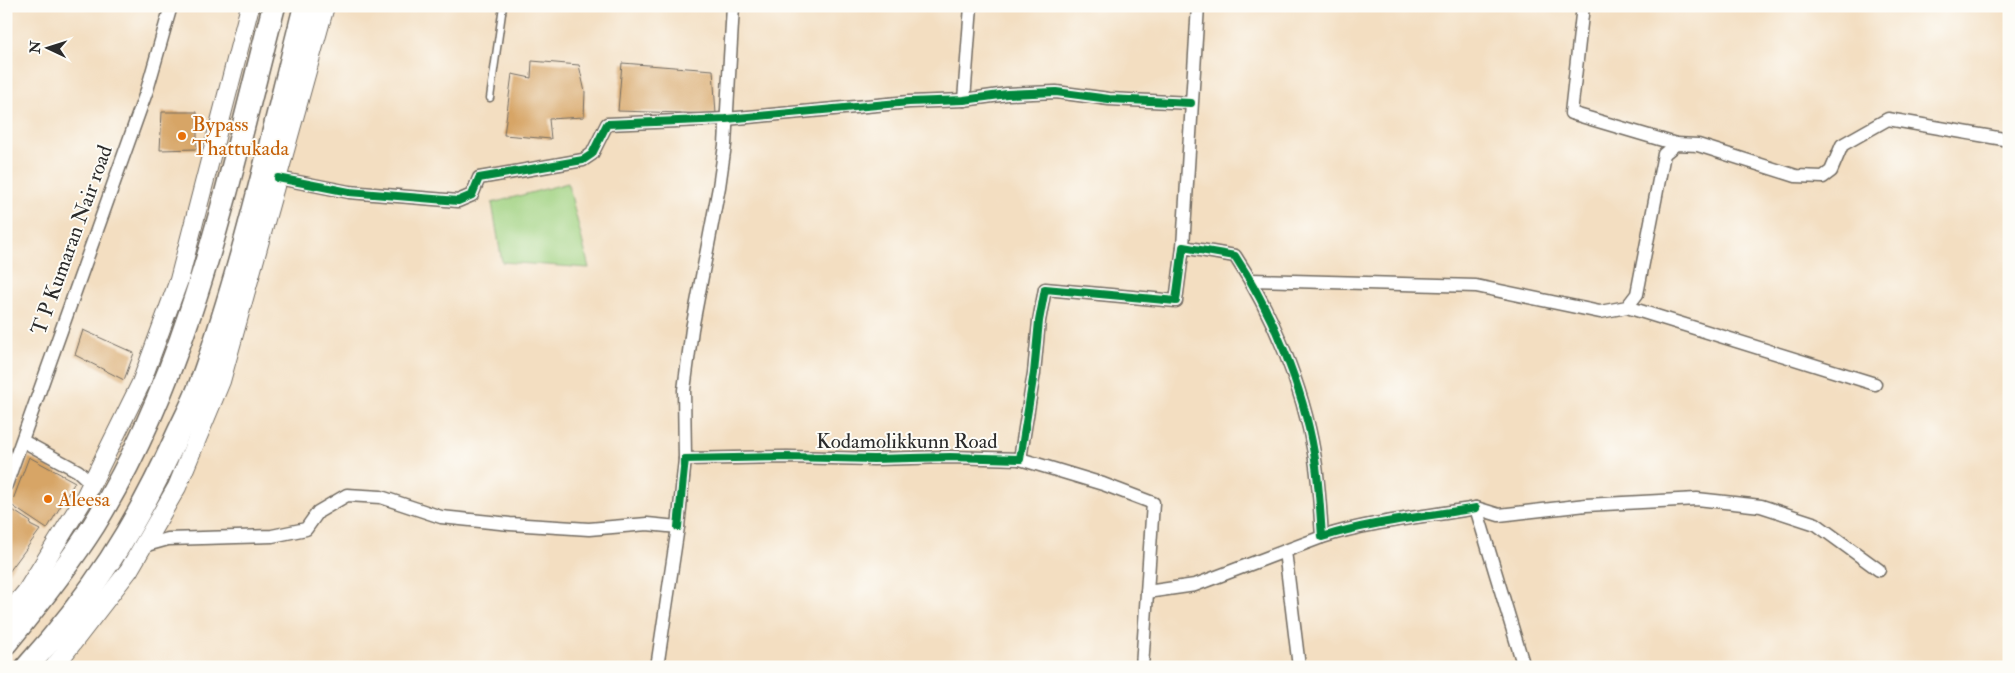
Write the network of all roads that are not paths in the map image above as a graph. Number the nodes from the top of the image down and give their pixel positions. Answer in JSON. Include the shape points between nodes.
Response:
{"nodes":[{"id":1,"x":171,"y":6,"type":"edge"},
{"id":2,"x":250,"y":6,"type":"edge"},
{"id":3,"x":274,"y":6,"type":"edge"},
{"id":4,"x":305,"y":6,"type":"edge"},
{"id":5,"x":325,"y":6,"type":"edge"},
{"id":6,"x":503,"y":6,"type":"edge"},
{"id":7,"x":733,"y":6,"type":"edge"},
{"id":8,"x":971,"y":6,"type":"edge"},
{"id":9,"x":1198,"y":6,"type":"edge"},
{"id":10,"x":1583,"y":6,"type":"edge"},
{"id":11,"x":490,"y":98,"type":"dead end"},
{"id":12,"x":964,"y":100,"type":"junction"},
{"id":13,"x":1191,"y":103,"type":"junction"},
{"id":14,"x":726,"y":119,"type":"junction"},
{"id":15,"x":2009,"y":140,"type":"edge"},
{"id":16,"x":1676,"y":144,"type":"junction"},
{"id":17,"x":278,"y":178,"type":"junction"},
{"id":18,"x":1183,"y":247,"type":"junction"},
{"id":19,"x":1251,"y":280,"type":"junction"},
{"id":20,"x":1628,"y":307,"type":"junction"},
{"id":21,"x":1875,"y":384,"type":"dead end"},
{"id":22,"x":23,"y":440,"type":"junction"},
{"id":23,"x":685,"y":459,"type":"junction"},
{"id":24,"x":1020,"y":459,"type":"junction"},
{"id":25,"x":91,"y":483,"type":"junction"},
{"id":26,"x":6,"y":485,"type":"edge"},
{"id":27,"x":1476,"y":508,"type":"junction"},
{"id":28,"x":678,"y":527,"type":"junction"},
{"id":29,"x":1322,"y":536,"type":"junction"},
{"id":30,"x":143,"y":546,"type":"junction"},
{"id":31,"x":1285,"y":551,"type":"junction"},
{"id":32,"x":1879,"y":570,"type":"dead end"},
{"id":33,"x":1147,"y":592,"type":"junction"},
{"id":34,"x":6,"y":616,"type":"edge"},
{"id":35,"x":6,"y":643,"type":"edge"},
{"id":36,"x":28,"y":667,"type":"edge"},
{"id":37,"x":54,"y":667,"type":"edge"},
{"id":38,"x":657,"y":667,"type":"edge"},
{"id":39,"x":1142,"y":667,"type":"edge"},
{"id":40,"x":1299,"y":667,"type":"edge"},
{"id":41,"x":1524,"y":667,"type":"edge"}],
"edges":[{"from":1,"to":22,"type":"street","name":"T P Kumaran Nair road","via":[[147,90]]},
{"from":2,"to":25,"type":"street","via":[[179,280],[141,383]]},
{"from":3,"to":35,"type":"highway","via":[[212,246],[178,350],[136,446],[94,525]]},
{"from":4,"to":36,"type":"highway","via":[[229,294],[199,386],[151,492],[112,560],[62,628]]},
{"from":5,"to":17,"type":"street"},
{"from":6,"to":11,"type":"lane"},
{"from":7,"to":14,"type":"street"},
{"from":8,"to":12,"type":"street"},
{"from":9,"to":13,"type":"street"},
{"from":10,"to":16,"type":"street","via":[[1571,113]]},
{"from":12,"to":13,"type":"street","via":[[1056,92],[1109,99]]},
{"from":12,"to":14,"type":"street"},
{"from":13,"to":18,"type":"street"},
{"from":14,"to":17,"type":"street","via":[[607,124],[592,154],[582,160],[479,178],[472,195],[458,201],[349,192]]},
{"from":14,"to":23,"type":"street","via":[[719,187],[684,390]]},
{"from":15,"to":16,"type":"street","via":[[1888,119],[1842,145],[1831,171],[1823,177],[1812,178],[1796,176],[1698,144]]},
{"from":16,"to":20,"type":"street","via":[[1664,154],[1637,294]]},
{"from":17,"to":30,"type":"street","via":[[221,381],[177,486]]},
{"from":18,"to":19,"type":"street","via":[[1235,256]]},
{"from":18,"to":24,"type":"street","name":"Kodamolikkunn Road","via":[[1176,301],[1045,288]]},
{"from":19,"to":20,"type":"street","via":[[1476,286],[1600,312]]},
{"from":19,"to":29,"type":"street","via":[[1300,394],[1314,452]]},
{"from":20,"to":21,"type":"street"},
{"from":22,"to":25,"type":"street","via":[[78,471]]},
{"from":22,"to":26,"type":"street","name":"T P Kumaran Nair road"},
{"from":23,"to":24,"type":"street","name":"Kodamolikkunn Road"},
{"from":23,"to":28,"type":"street"},
{"from":24,"to":33,"type":"street","via":[[1153,503]]},
{"from":25,"to":34,"type":"street","via":[[26,592]]},
{"from":27,"to":29,"type":"street","via":[[1400,518]]},
{"from":27,"to":32,"type":"street","via":[[1499,515],[1586,505],[1697,499],[1761,506],[1816,524]]},
{"from":27,"to":41,"type":"street"},
{"from":28,"to":30,"type":"street","via":[[647,524],[590,529],[510,524],[441,517],[381,497],[347,494],[318,512],[306,529],[272,536],[168,539]]},
{"from":28,"to":38,"type":"street"},
{"from":29,"to":31,"type":"street"},
{"from":30,"to":37,"type":"street","via":[[129,570]]},
{"from":31,"to":33,"type":"street","via":[[1195,585]]},
{"from":31,"to":40,"type":"street"},
{"from":33,"to":39,"type":"street"}]}
